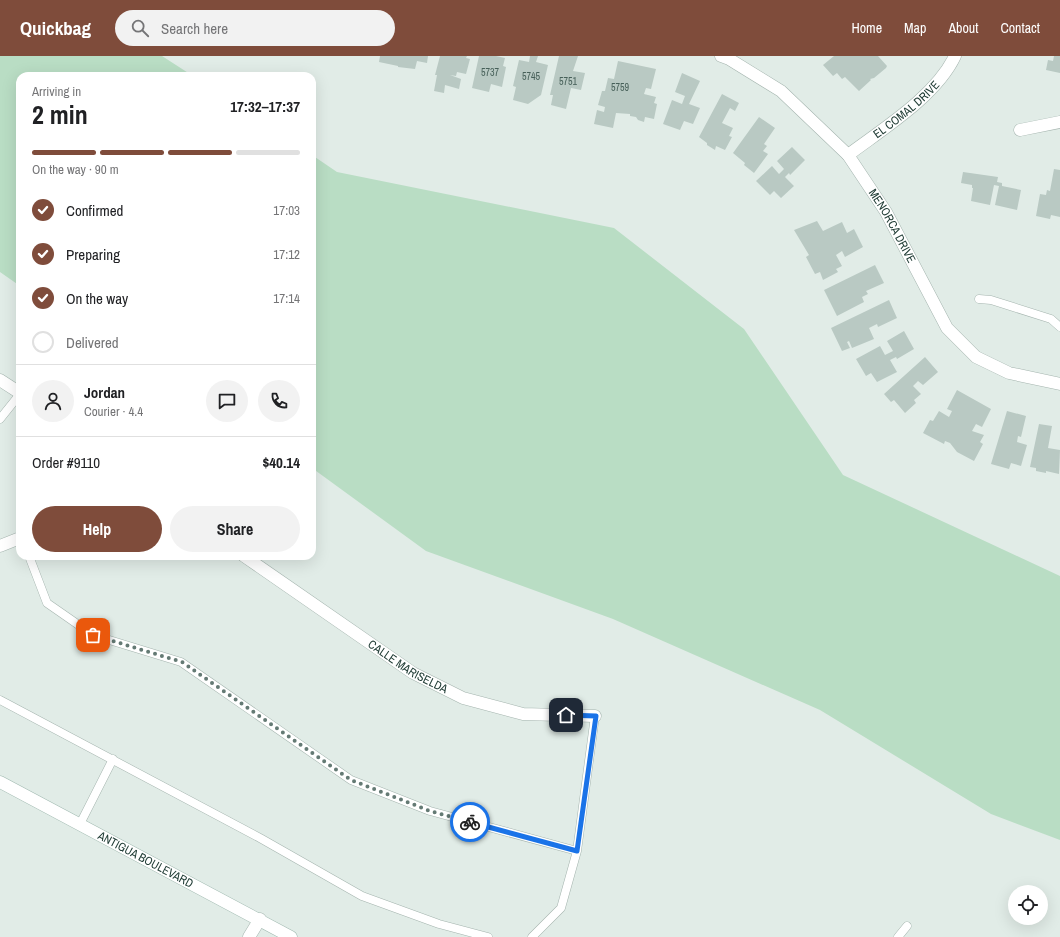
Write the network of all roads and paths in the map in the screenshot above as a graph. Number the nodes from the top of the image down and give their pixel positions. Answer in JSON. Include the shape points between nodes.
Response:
{"nodes":[{"id":1,"x":721,"y":56,"type":"edge"},
{"id":2,"x":955,"y":56,"type":"edge"},
{"id":3,"x":1060,"y":122,"type":"edge"},
{"id":4,"x":1020,"y":130,"type":"dead end"},
{"id":5,"x":848,"y":155,"type":"junction"},
{"id":6,"x":979,"y":298,"type":"dead end"},
{"id":7,"x":1060,"y":327,"type":"edge"},
{"id":8,"x":0,"y":380,"type":"edge"},
{"id":9,"x":1060,"y":384,"type":"edge"},
{"id":10,"x":16,"y":391,"type":"edge"},
{"id":11,"x":16,"y":400,"type":"edge"},
{"id":12,"x":0,"y":419,"type":"edge"},
{"id":13,"x":16,"y":540,"type":"edge"},
{"id":14,"x":0,"y":546,"type":"edge"},
{"id":15,"x":31,"y":560,"type":"edge"},
{"id":16,"x":250,"y":560,"type":"edge"},
{"id":17,"x":0,"y":700,"type":"edge"},
{"id":18,"x":596,"y":716,"type":"joint"},
{"id":19,"x":113,"y":759,"type":"junction"},
{"id":20,"x":0,"y":782,"type":"edge"},
{"id":21,"x":80,"y":824,"type":"junction"},
{"id":22,"x":577,"y":851,"type":"junction"},
{"id":23,"x":260,"y":919,"type":"junction"},
{"id":24,"x":907,"y":926,"type":"dead end"},
{"id":25,"x":249,"y":937,"type":"edge"},
{"id":26,"x":291,"y":937,"type":"edge"},
{"id":27,"x":488,"y":937,"type":"edge"},
{"id":28,"x":532,"y":937,"type":"edge"},
{"id":29,"x":898,"y":937,"type":"edge"}],
"edges":[{"from":1,"to":5,"type":"street","name":"MENORCA DRIVE","via":[[781,91]]},
{"from":2,"to":5,"type":"street","name":"EL COMAL DRIVE","via":[[948,71],[929,92]]},
{"from":3,"to":4,"type":"street"},
{"from":5,"to":9,"type":"street","name":"MENORCA DRIVE","via":[[886,212],[947,328],[976,357],[1009,374]]},
{"from":6,"to":7,"type":"lane","via":[[1051,319]]},
{"from":8,"to":10,"type":"street"},
{"from":11,"to":12,"type":"lane"},
{"from":13,"to":14,"type":"street"},
{"from":15,"to":22,"type":"lane","via":[[47,603],[93,635],[182,662],[351,780],[430,811]]},
{"from":16,"to":18,"type":"street","name":"CALLE MARISELDA","via":[[413,673],[463,698],[523,714]]},
{"from":17,"to":19,"type":"lane"},
{"from":18,"to":22,"type":"lane"},
{"from":19,"to":21,"type":"lane"},
{"from":19,"to":27,"type":"lane","via":[[362,896],[439,924]]},
{"from":20,"to":21,"type":"street","name":"ANTIGUA BOULEVARD"},
{"from":21,"to":23,"type":"street","name":"ANTIGUA BOULEVARD"},
{"from":22,"to":28,"type":"lane","via":[[561,908]]},
{"from":23,"to":25,"type":"street"},
{"from":23,"to":26,"type":"street","name":"ANTIGUA BOULEVARD"},
{"from":24,"to":29,"type":"lane"}]}
